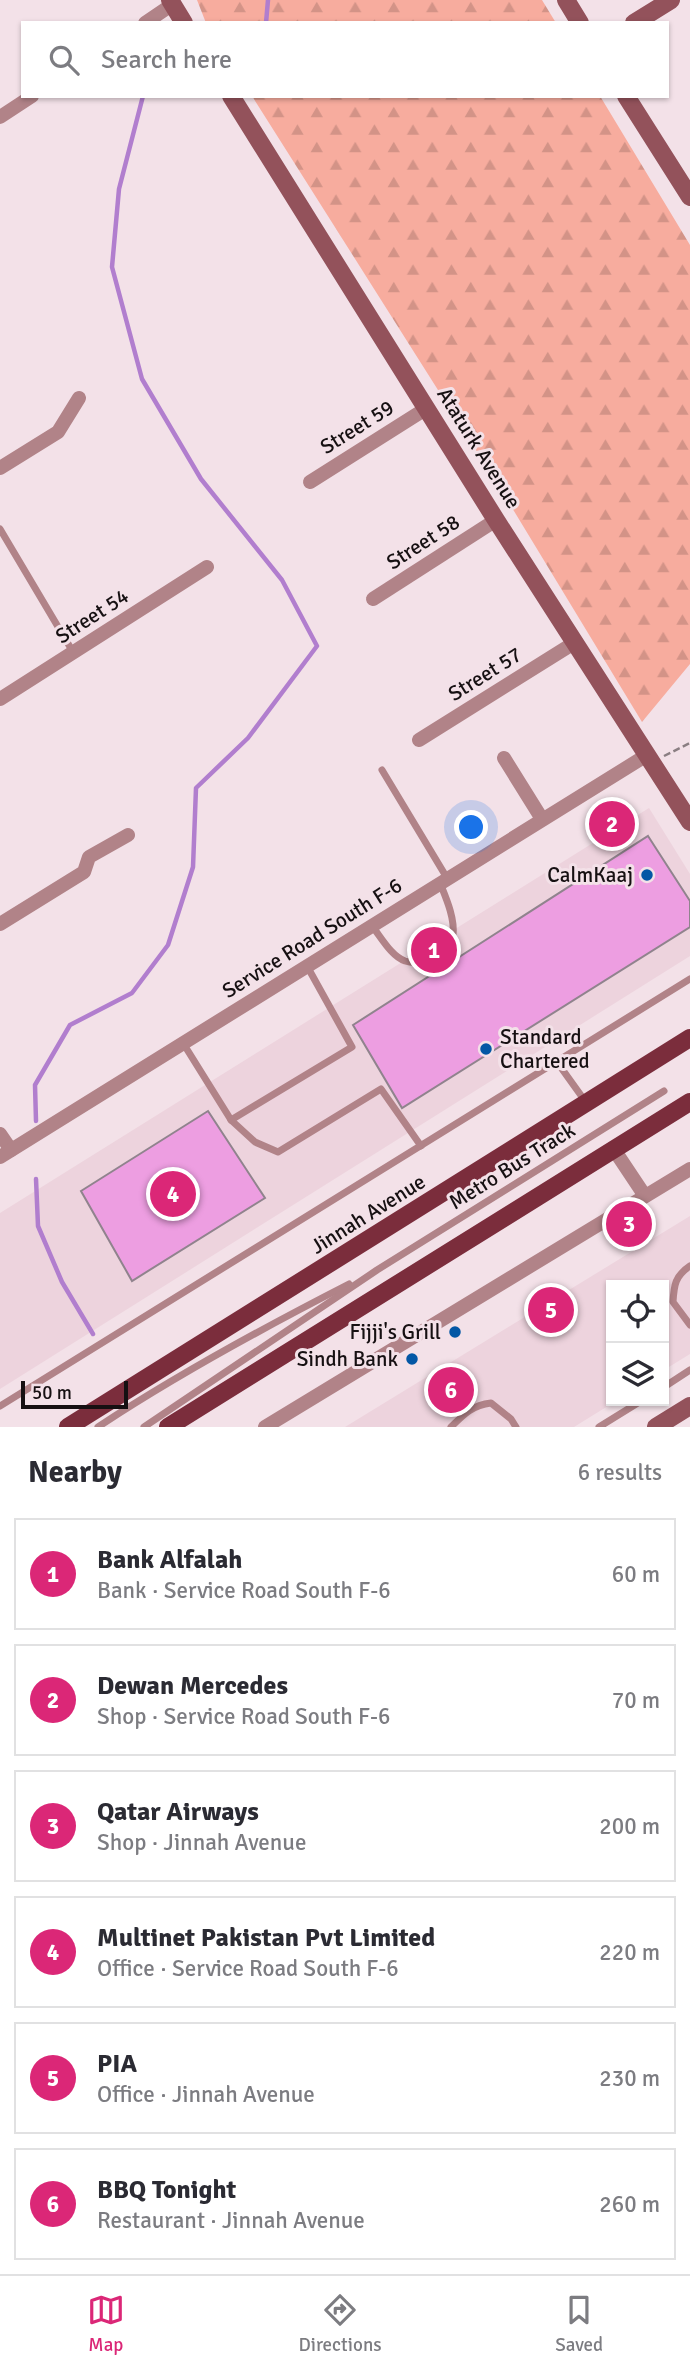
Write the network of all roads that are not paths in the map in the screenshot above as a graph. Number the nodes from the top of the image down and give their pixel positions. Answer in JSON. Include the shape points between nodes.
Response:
{"nodes":[{"id":1,"x":566,"y":0,"type":"edge"},
{"id":2,"x":671,"y":0,"type":"edge"},
{"id":3,"x":177,"y":9,"type":"edge"},
{"id":4,"x":150,"y":21,"type":"edge"},
{"id":5,"x":579,"y":21,"type":"edge"},
{"id":6,"x":637,"y":21,"type":"edge"},
{"id":7,"x":29,"y":98,"type":"edge"},
{"id":8,"x":231,"y":98,"type":"edge"},
{"id":9,"x":627,"y":98,"type":"edge"},
{"id":10,"x":0,"y":117,"type":"edge"},
{"id":11,"x":690,"y":197,"type":"edge"},
{"id":12,"x":79,"y":398,"type":"dead end"},
{"id":13,"x":428,"y":408,"type":"junction"},
{"id":14,"x":0,"y":468,"type":"edge"},
{"id":15,"x":310,"y":482,"type":"dead end"},
{"id":16,"x":496,"y":520,"type":"junction"},
{"id":17,"x":0,"y":529,"type":"edge"},
{"id":18,"x":207,"y":567,"type":"dead end"},
{"id":19,"x":373,"y":599,"type":"dead end"},
{"id":20,"x":574,"y":643,"type":"junction"},
{"id":21,"x":74,"y":652,"type":"junction"},
{"id":22,"x":0,"y":699,"type":"edge"},
{"id":23,"x":419,"y":740,"type":"dead end"},
{"id":24,"x":504,"y":758,"type":"dead end"},
{"id":25,"x":650,"y":759,"type":"junction"},
{"id":26,"x":382,"y":770,"type":"dead end"},
{"id":27,"x":542,"y":819,"type":"junction"},
{"id":28,"x":690,"y":822,"type":"edge"},
{"id":29,"x":128,"y":835,"type":"dead end"},
{"id":30,"x":444,"y":880,"type":"junction"},
{"id":31,"x":0,"y":924,"type":"edge"},
{"id":32,"x":372,"y":925,"type":"junction"},
{"id":33,"x":306,"y":966,"type":"junction"},
{"id":34,"x":690,"y":979,"type":"edge"},
{"id":35,"x":690,"y":1038,"type":"edge"},
{"id":36,"x":183,"y":1043,"type":"junction"},
{"id":37,"x":557,"y":1062,"type":"junction"},
{"id":38,"x":664,"y":1091,"type":"dead end"},
{"id":39,"x":690,"y":1102,"type":"edge"},
{"id":40,"x":587,"y":1104,"type":"junction"},
{"id":41,"x":232,"y":1120,"type":"junction"},
{"id":42,"x":0,"y":1134,"type":"edge"},
{"id":43,"x":421,"y":1146,"type":"junction"},
{"id":44,"x":613,"y":1148,"type":"junction"},
{"id":45,"x":5,"y":1154,"type":"edge"},
{"id":46,"x":690,"y":1169,"type":"edge"},
{"id":47,"x":645,"y":1196,"type":"junction"},
{"id":48,"x":690,"y":1266,"type":"edge"},
{"id":49,"x":377,"y":1270,"type":"junction"},
{"id":50,"x":690,"y":1325,"type":"edge"},
{"id":51,"x":690,"y":1370,"type":"edge"},
{"id":52,"x":669,"y":1384,"type":"edge"},
{"id":53,"x":0,"y":1406,"type":"edge"},
{"id":54,"x":633,"y":1406,"type":"edge"},
{"id":55,"x":690,"y":1406,"type":"edge"},
{"id":56,"x":68,"y":1427,"type":"edge"},
{"id":57,"x":97,"y":1427,"type":"edge"},
{"id":58,"x":144,"y":1427,"type":"edge"},
{"id":59,"x":168,"y":1427,"type":"edge"},
{"id":60,"x":265,"y":1427,"type":"edge"},
{"id":61,"x":451,"y":1427,"type":"edge"},
{"id":62,"x":516,"y":1427,"type":"edge"},
{"id":63,"x":599,"y":1427,"type":"edge"},
{"id":64,"x":656,"y":1427,"type":"edge"}],
"edges":[{"from":1,"to":5,"type":"street"},
{"from":2,"to":6,"type":"street"},
{"from":3,"to":4,"type":"street"},
{"from":7,"to":10,"type":"street"},
{"from":8,"to":13,"type":"street","name":"Ataturk Avenue"},
{"from":9,"to":11,"type":"street"},
{"from":12,"to":14,"type":"street","via":[[58,432]]},
{"from":13,"to":15,"type":"street","name":"Street 59"},
{"from":13,"to":16,"type":"street","name":"Ataturk Avenue"},
{"from":16,"to":19,"type":"street","name":"Street 58"},
{"from":16,"to":20,"type":"street","name":"Ataturk Avenue"},
{"from":17,"to":21,"type":"lane"},
{"from":18,"to":21,"type":"street","name":"Street 54"},
{"from":20,"to":23,"type":"street","name":"Street 57"},
{"from":20,"to":25,"type":"street","name":"Ataturk Avenue"},
{"from":21,"to":22,"type":"street","name":"Street 54"},
{"from":24,"to":27,"type":"street"},
{"from":25,"to":27,"type":"street","name":"Service Road South F-6"},
{"from":25,"to":28,"type":"street","name":"Ataturk Avenue"},
{"from":26,"to":30,"type":"lane"},
{"from":27,"to":30,"type":"street","name":"Service Road South F-6"},
{"from":29,"to":31,"type":"street","via":[[89,857],[84,872]]},
{"from":30,"to":32,"type":"street","name":"Service Road South F-6"},
{"from":30,"to":32,"type":"lane","via":[[453,935],[447,948],[432,959],[406,961],[392,952]]},
{"from":32,"to":33,"type":"street","name":"Service Road South F-6"},
{"from":33,"to":36,"type":"street","name":"Service Road South F-6"},
{"from":33,"to":41,"type":"lane","via":[[352,1047]]},
{"from":34,"to":37,"type":"lane"},
{"from":35,"to":40,"type":"main road","name":"Jinnah Avenue"},
{"from":36,"to":41,"type":"lane"},
{"from":36,"to":45,"type":"street","name":"Service Road South F-6"},
{"from":37,"to":40,"type":"lane"},
{"from":37,"to":43,"type":"lane"},
{"from":38,"to":49,"type":"lane","name":"Metro Bus Track"},
{"from":39,"to":44,"type":"main road"},
{"from":40,"to":56,"type":"main road","name":"Jinnah Avenue"},
{"from":41,"to":43,"type":"lane","via":[[256,1142],[278,1152],[381,1089]]},
{"from":42,"to":45,"type":"street"},
{"from":43,"to":53,"type":"lane"},
{"from":44,"to":47,"type":"street"},
{"from":44,"to":59,"type":"main road"},
{"from":46,"to":47,"type":"street"},
{"from":47,"to":60,"type":"street"},
{"from":48,"to":50,"type":"lane","via":[[675,1283],[673,1302]]},
{"from":49,"to":57,"type":"lane","name":"Metro Bus Track","via":[[289,1314]]},
{"from":49,"to":58,"type":"lane","name":"Metro Bus Track"},
{"from":51,"to":52,"type":"lane"},
{"from":54,"to":63,"type":"lane"},
{"from":55,"to":64,"type":"street"},
{"from":61,"to":62,"type":"lane","via":[[477,1404],[491,1403]]}]}
